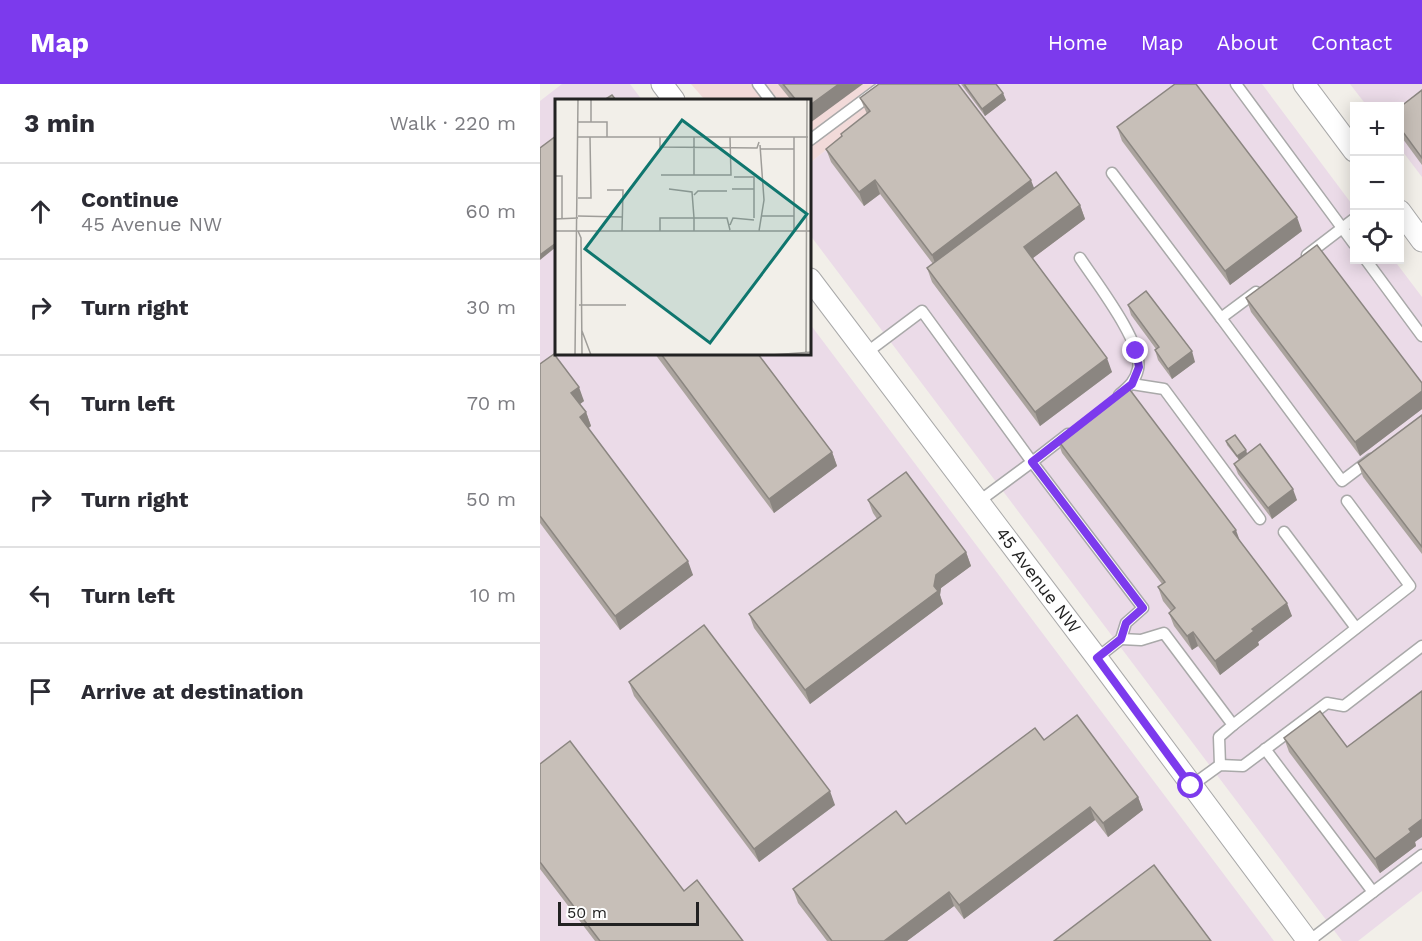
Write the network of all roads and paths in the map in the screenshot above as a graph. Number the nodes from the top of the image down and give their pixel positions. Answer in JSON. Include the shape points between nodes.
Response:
{"nodes":[{"id":1,"x":662,"y":84,"type":"edge"},
{"id":2,"x":758,"y":84,"type":"edge"},
{"id":3,"x":885,"y":84,"type":"edge"},
{"id":4,"x":1236,"y":84,"type":"edge"},
{"id":5,"x":1304,"y":84,"type":"edge"},
{"id":6,"x":673,"y":99,"type":"edge"},
{"id":7,"x":769,"y":99,"type":"edge"},
{"id":8,"x":812,"y":139,"type":"edge"},
{"id":9,"x":1350,"y":147,"type":"edge"},
{"id":10,"x":1112,"y":173,"type":"dead end"},
{"id":11,"x":1404,"y":216,"type":"edge"},
{"id":12,"x":1350,"y":222,"type":"edge"},
{"id":13,"x":1343,"y":228,"type":"junction"},
{"id":14,"x":1350,"y":238,"type":"edge"},
{"id":15,"x":1422,"y":241,"type":"edge"},
{"id":16,"x":1080,"y":258,"type":"dead end"},
{"id":17,"x":1296,"y":263,"type":"edge"},
{"id":18,"x":1369,"y":264,"type":"edge"},
{"id":19,"x":812,"y":282,"type":"edge"},
{"id":20,"x":1268,"y":284,"type":"edge"},
{"id":21,"x":1221,"y":318,"type":"junction"},
{"id":22,"x":1422,"y":336,"type":"edge"},
{"id":23,"x":866,"y":353,"type":"junction"},
{"id":24,"x":1132,"y":384,"type":"junction"},
{"id":25,"x":1114,"y":398,"type":"edge"},
{"id":26,"x":1078,"y":427,"type":"edge"},
{"id":27,"x":1377,"y":454,"type":"edge"},
{"id":28,"x":1032,"y":462,"type":"junction"},
{"id":29,"x":1347,"y":501,"type":"dead end"},
{"id":30,"x":978,"y":502,"type":"junction"},
{"id":31,"x":1260,"y":519,"type":"dead end"},
{"id":32,"x":1284,"y":532,"type":"dead end"},
{"id":33,"x":1356,"y":628,"type":"junction"},
{"id":34,"x":1121,"y":639,"type":"junction"},
{"id":35,"x":1422,"y":646,"type":"edge"},
{"id":36,"x":1097,"y":658,"type":"junction"},
{"id":37,"x":1233,"y":725,"type":"junction"},
{"id":38,"x":1265,"y":749,"type":"junction"},
{"id":39,"x":1220,"y":765,"type":"junction"},
{"id":40,"x":1191,"y":786,"type":"junction"},
{"id":41,"x":1422,"y":855,"type":"edge"},
{"id":42,"x":1373,"y":892,"type":"junction"},
{"id":43,"x":1309,"y":941,"type":"edge"}],
"edges":[{"from":1,"to":6,"type":"street"},
{"from":2,"to":7,"type":"lane"},
{"from":3,"to":8,"type":"lane"},
{"from":4,"to":13,"type":"lane"},
{"from":5,"to":9,"type":"street"},
{"from":10,"to":21,"type":"lane"},
{"from":11,"to":15,"type":"street"},
{"from":12,"to":13,"type":"lane"},
{"from":13,"to":14,"type":"lane"},
{"from":13,"to":17,"type":"lane"},
{"from":16,"to":24,"type":"lane","via":[[1127,329],[1139,367]]},
{"from":18,"to":22,"type":"lane"},
{"from":19,"to":23,"type":"street","name":"45 Avenue NW"},
{"from":20,"to":21,"type":"lane"},
{"from":21,"to":27,"type":"lane","via":[[1342,481]]},
{"from":23,"to":28,"type":"lane","via":[[922,311]]},
{"from":23,"to":30,"type":"street","name":"45 Avenue NW"},
{"from":24,"to":25,"type":"lane"},
{"from":24,"to":31,"type":"lane","via":[[1164,389]]},
{"from":26,"to":28,"type":"lane"},
{"from":28,"to":30,"type":"lane"},
{"from":28,"to":34,"type":"lane","via":[[1143,608],[1126,623]]},
{"from":29,"to":33,"type":"lane","via":[[1410,586]]},
{"from":30,"to":36,"type":"street","name":"45 Avenue NW"},
{"from":32,"to":33,"type":"lane"},
{"from":33,"to":37,"type":"lane"},
{"from":34,"to":36,"type":"lane"},
{"from":34,"to":37,"type":"lane","via":[[1141,640],[1164,633]]},
{"from":35,"to":38,"type":"lane","via":[[1344,706],[1327,703]]},
{"from":36,"to":40,"type":"street","name":"45 Avenue NW"},
{"from":37,"to":39,"type":"lane","via":[[1219,737]]},
{"from":38,"to":39,"type":"lane","via":[[1243,766]]},
{"from":38,"to":42,"type":"lane"},
{"from":39,"to":40,"type":"lane"},
{"from":40,"to":43,"type":"street","name":"45 Avenue NW"},
{"from":41,"to":42,"type":"lane"},
{"from":42,"to":43,"type":"lane"}]}
